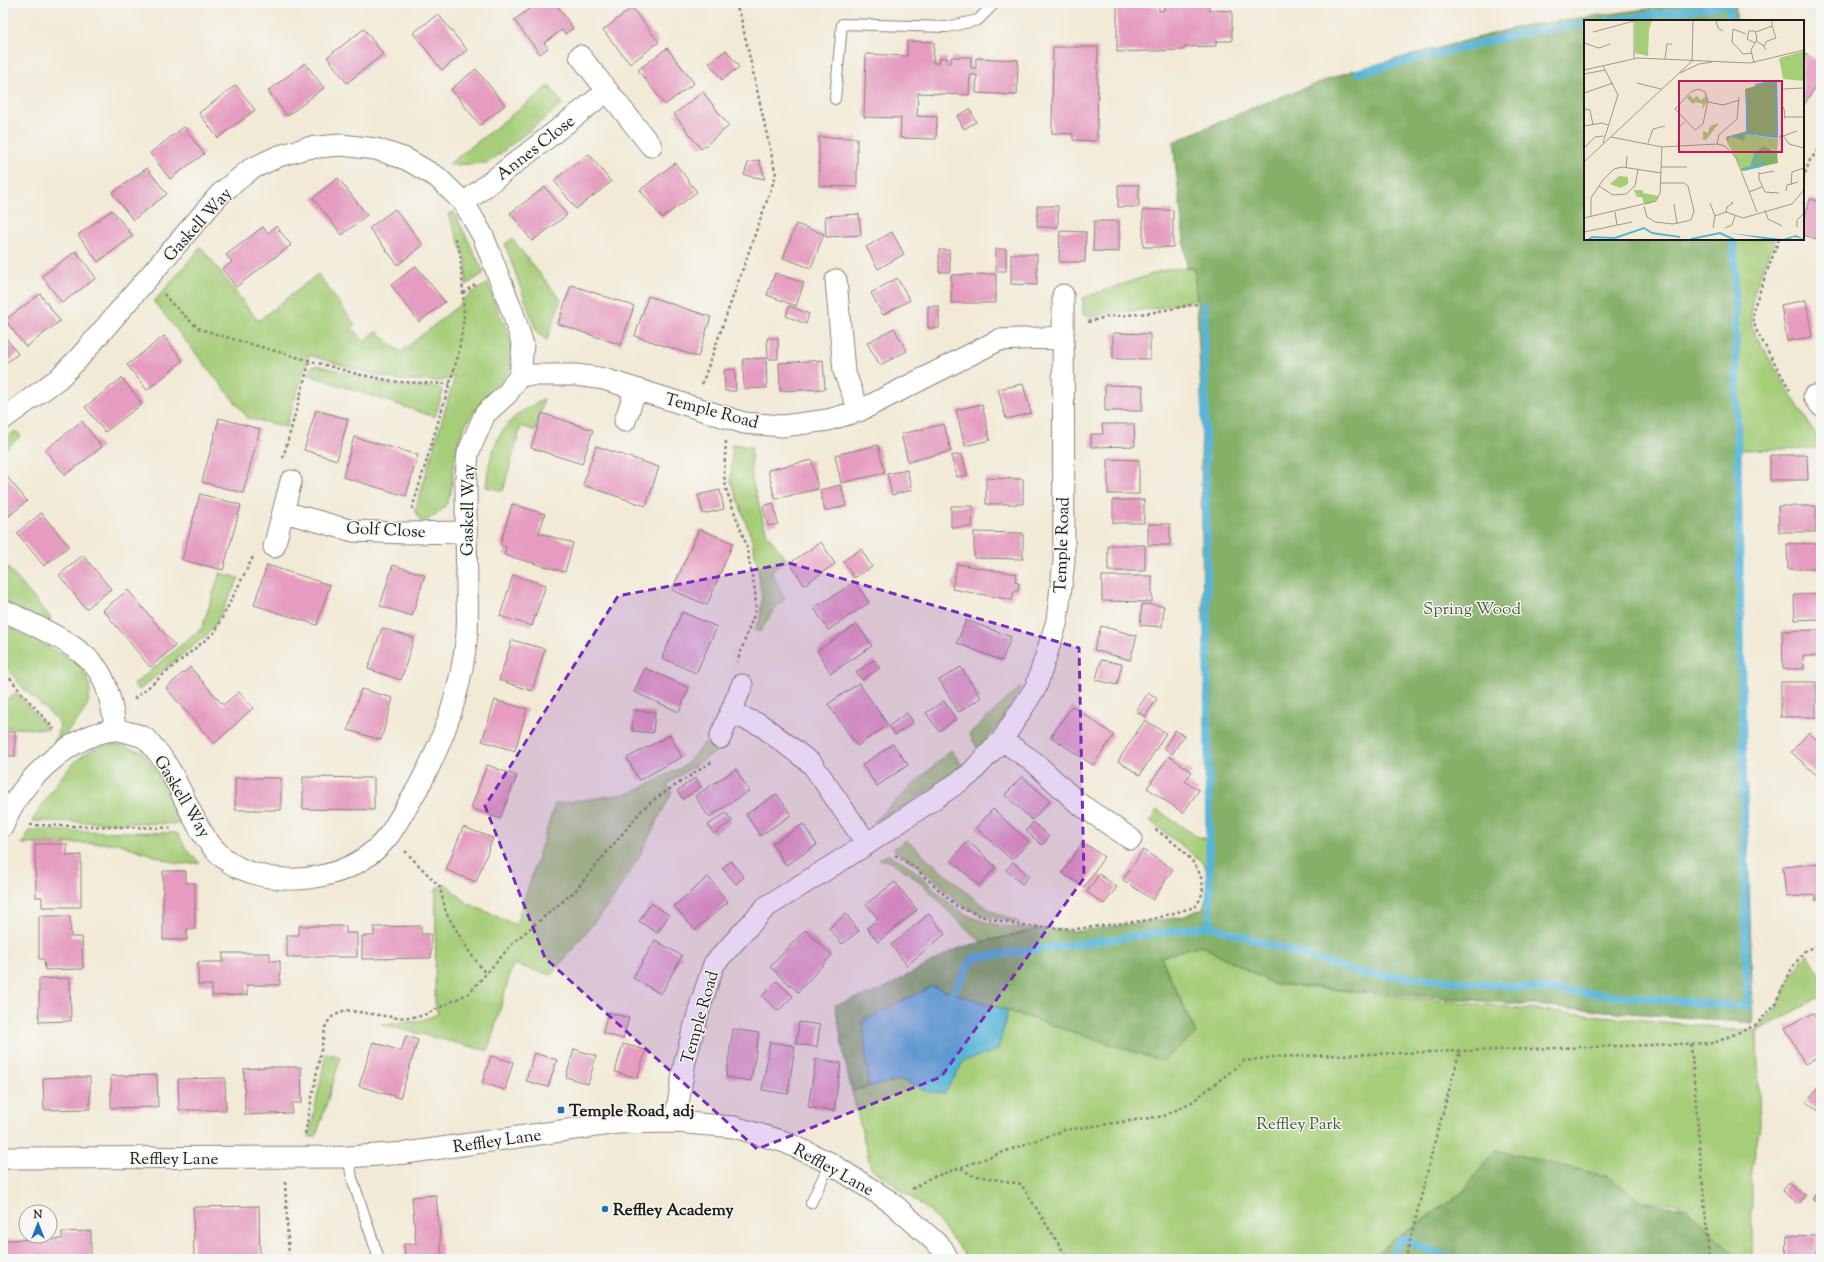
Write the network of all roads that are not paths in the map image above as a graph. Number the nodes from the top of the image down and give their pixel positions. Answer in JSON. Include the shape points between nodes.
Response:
{"nodes":[{"id":1,"x":995,"y":3,"type":"edge"},
{"id":2,"x":580,"y":56,"type":"dead end"},
{"id":3,"x":606,"y":92,"type":"junction"},
{"id":4,"x":835,"y":100,"type":"dead end"},
{"id":5,"x":651,"y":146,"type":"dead end"},
{"id":6,"x":464,"y":203,"type":"junction"},
{"id":7,"x":836,"y":280,"type":"dead end"},
{"id":8,"x":1063,"y":295,"type":"dead end"},
{"id":9,"x":1063,"y":330,"type":"junction"},
{"id":10,"x":520,"y":375,"type":"junction"},
{"id":11,"x":636,"y":389,"type":"junction"},
{"id":12,"x":859,"y":411,"type":"junction"},
{"id":13,"x":3,"y":419,"type":"edge"},
{"id":14,"x":625,"y":421,"type":"dead end"},
{"id":15,"x":291,"y":481,"type":"road end"},
{"id":16,"x":284,"y":512,"type":"junction"},
{"id":17,"x":466,"y":532,"type":"junction"},
{"id":18,"x":274,"y":547,"type":"road end"},
{"id":19,"x":3,"y":610,"type":"edge"},
{"id":20,"x":742,"y":685,"type":"road end"},
{"id":21,"x":730,"y":712,"type":"junction"},
{"id":22,"x":114,"y":721,"type":"junction"},
{"id":23,"x":720,"y":738,"type":"road end"},
{"id":24,"x":1002,"y":740,"type":"junction"},
{"id":25,"x":3,"y":825,"type":"edge"},
{"id":26,"x":1131,"y":839,"type":"road end"},
{"id":27,"x":867,"y":844,"type":"junction"},
{"id":28,"x":675,"y":1122,"type":"junction"},
{"id":29,"x":348,"y":1157,"type":"junction"},
{"id":30,"x":3,"y":1158,"type":"edge"},
{"id":31,"x":830,"y":1163,"type":"junction"},
{"id":32,"x":810,"y":1203,"type":"dead end"},
{"id":33,"x":379,"y":1259,"type":"edge"},
{"id":34,"x":948,"y":1259,"type":"edge"}],
"edges":[{"from":1,"to":4,"type":"lane","via":[[978,20],[947,27],[842,24]]},
{"from":2,"to":3,"type":"street"},
{"from":3,"to":5,"type":"street"},
{"from":3,"to":6,"type":"street","name":"Annes Close"},
{"from":6,"to":10,"type":"street","name":"Gaskell Way","via":[[483,236],[513,313],[523,345]]},
{"from":6,"to":13,"type":"street","name":"Gaskell Way","via":[[437,177],[406,159],[376,149],[341,146],[307,148],[279,156],[251,169],[220,194],[78,359],[58,379]]},
{"from":7,"to":12,"type":"street","via":[[844,371]]},
{"from":8,"to":9,"type":"street","name":"Temple Road"},
{"from":9,"to":12,"type":"street","name":"Temple Road","via":[[999,340]]},
{"from":9,"to":24,"type":"street","name":"Temple Road","via":[[1064,561],[1057,621],[1036,687]]},
{"from":10,"to":11,"type":"street","name":"Temple Road","via":[[576,375]]},
{"from":10,"to":17,"type":"street","name":"Gaskell Way","via":[[507,394],[484,414],[468,453]]},
{"from":11,"to":12,"type":"street","name":"Temple Road","via":[[744,423],[783,426],[828,420]]},
{"from":11,"to":14,"type":"street"},
{"from":15,"to":16,"type":"street"},
{"from":16,"to":17,"type":"street","name":"Golf Close","via":[[353,531]]},
{"from":16,"to":18,"type":"street"},
{"from":17,"to":22,"type":"street","name":"Gaskell Way","via":[[467,632],[460,679],[448,723],[433,760],[414,796],[388,836],[366,857],[343,870],[287,880],[261,876],[237,867],[216,850],[199,828],[162,757],[144,737]]},
{"from":19,"to":22,"type":"street","via":[[65,642],[84,655],[100,673]]},
{"from":20,"to":21,"type":"street"},
{"from":21,"to":23,"type":"street"},
{"from":21,"to":27,"type":"street","via":[[760,725],[812,764]]},
{"from":22,"to":25,"type":"street","via":[[44,766],[26,788]]},
{"from":24,"to":26,"type":"street","via":[[1034,762],[1078,803]]},
{"from":24,"to":27,"type":"street","name":"Temple Road","via":[[970,775]]},
{"from":27,"to":28,"type":"street","name":"Temple Road","via":[[766,907],[714,964],[685,1061]]},
{"from":28,"to":29,"type":"street","name":"Reffley Lane","via":[[617,1123],[406,1153]]},
{"from":28,"to":31,"type":"street","name":"Reffley Lane","via":[[734,1127],[785,1142]]},
{"from":29,"to":30,"type":"street","name":"Reffley Lane"},
{"from":29,"to":33,"type":"lane","via":[[352,1178]]},
{"from":31,"to":32,"type":"lane"},
{"from":31,"to":34,"type":"street","name":"Reffley Lane","via":[[891,1202],[942,1248]]}]}
